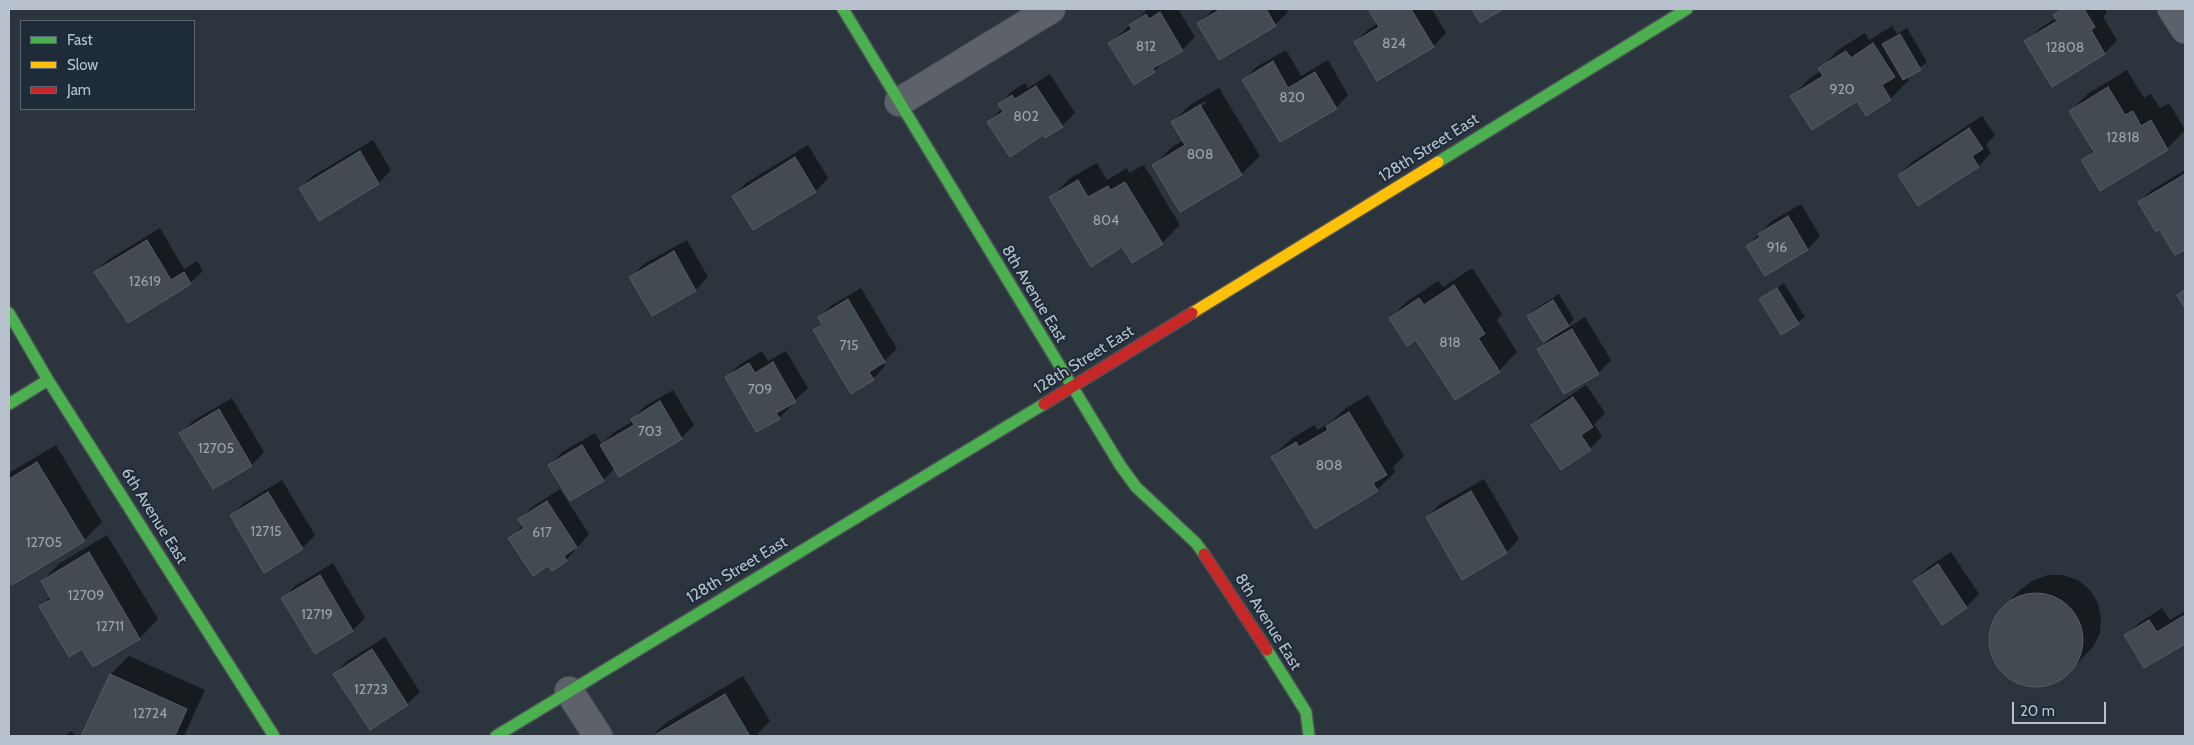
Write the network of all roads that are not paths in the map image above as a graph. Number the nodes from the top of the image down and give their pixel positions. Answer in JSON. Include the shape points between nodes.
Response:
{"nodes":[{"id":1,"x":842,"y":9,"type":"edge"},
{"id":2,"x":1051,"y":9,"type":"edge"},
{"id":3,"x":1687,"y":9,"type":"edge"},
{"id":4,"x":2172,"y":9,"type":"edge"},
{"id":5,"x":2185,"y":29,"type":"edge"},
{"id":6,"x":899,"y":102,"type":"junction"},
{"id":7,"x":9,"y":313,"type":"edge"},
{"id":8,"x":48,"y":380,"type":"junction"},
{"id":9,"x":1072,"y":387,"type":"junction"},
{"id":10,"x":9,"y":404,"type":"edge"},
{"id":11,"x":568,"y":691,"type":"junction"},
{"id":12,"x":1310,"y":735,"type":"edge"},
{"id":13,"x":274,"y":736,"type":"edge"},
{"id":14,"x":496,"y":736,"type":"edge"},
{"id":15,"x":598,"y":736,"type":"edge"}],
"edges":[{"from":1,"to":6,"type":"street","name":"8th Avenue East"},
{"from":2,"to":6,"type":"street"},
{"from":3,"to":9,"type":"street","name":"128th Street East"},
{"from":4,"to":5,"type":"street"},
{"from":6,"to":9,"type":"street","name":"8th Avenue East"},
{"from":7,"to":8,"type":"street","name":"6th Avenue East"},
{"from":8,"to":10,"type":"street"},
{"from":8,"to":13,"type":"street","name":"6th Avenue East"},
{"from":9,"to":11,"type":"street","name":"128th Street East"},
{"from":9,"to":12,"type":"street","name":"8th Avenue East","via":[[1136,487],[1196,543],[1214,567],[1306,712]]},
{"from":11,"to":14,"type":"street","name":"128th Street East"},
{"from":11,"to":15,"type":"street"}]}
